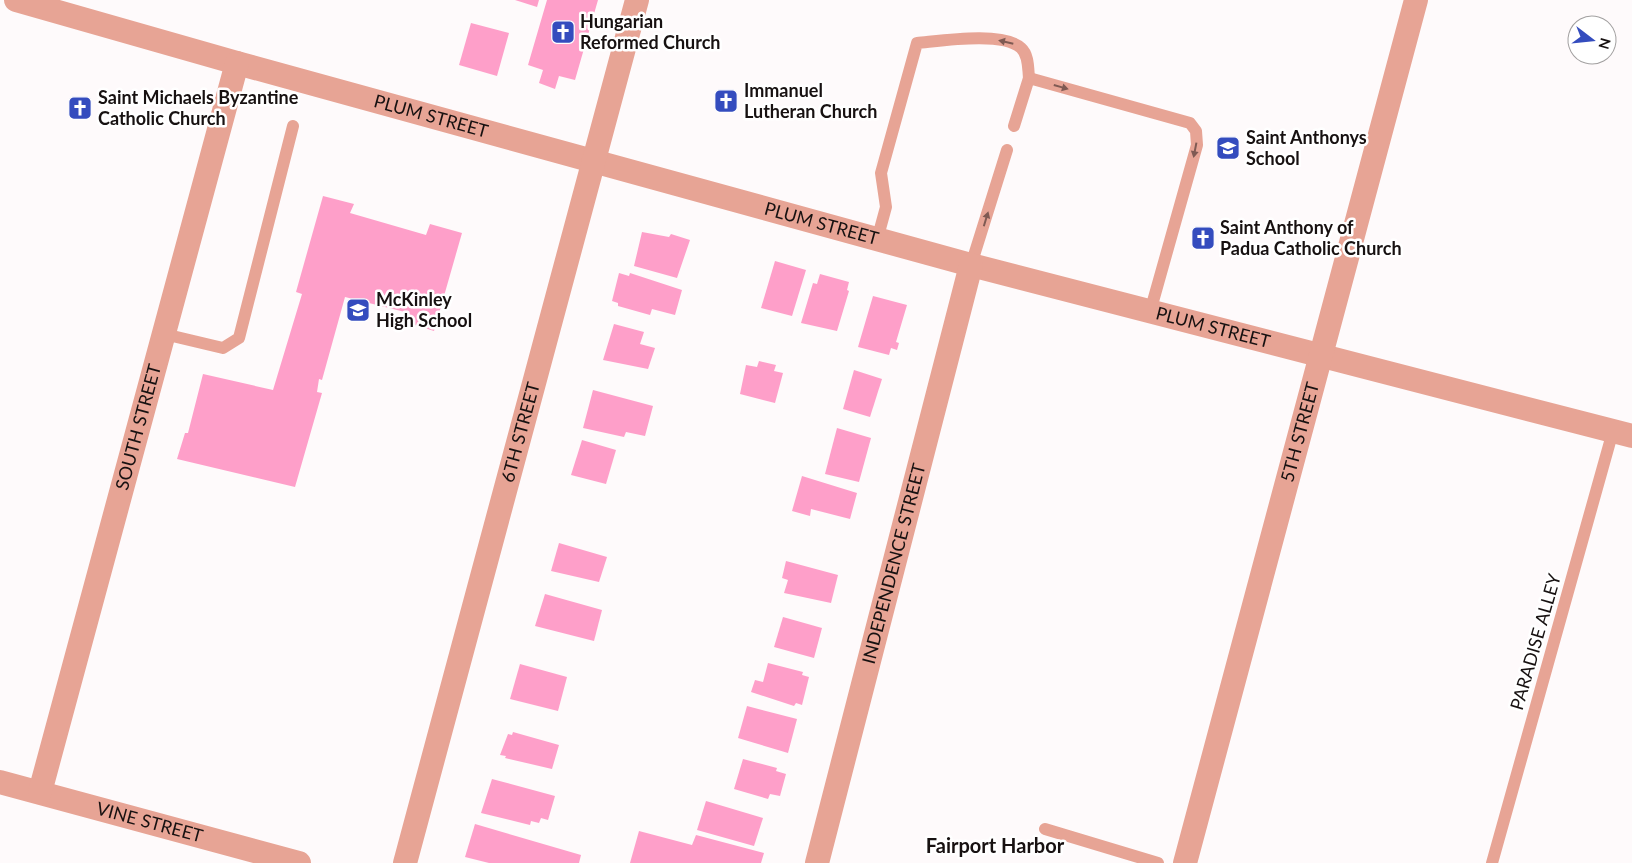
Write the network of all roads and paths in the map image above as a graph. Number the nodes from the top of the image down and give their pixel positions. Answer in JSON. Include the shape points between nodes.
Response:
{"nodes":[{"id":1,"x":16,"y":0,"type":"edge"},
{"id":2,"x":637,"y":0,"type":"edge"},
{"id":3,"x":1416,"y":0,"type":"edge"},
{"id":4,"x":237,"y":63,"type":"junction"},
{"id":5,"x":1029,"y":78,"type":"junction"},
{"id":6,"x":293,"y":126,"type":"dead end"},
{"id":7,"x":1014,"y":126,"type":"dead end"},
{"id":8,"x":1007,"y":150,"type":"dead end"},
{"id":9,"x":594,"y":162,"type":"junction"},
{"id":10,"x":878,"y":240,"type":"junction"},
{"id":11,"x":971,"y":265,"type":"junction"},
{"id":12,"x":1150,"y":312,"type":"junction"},
{"id":13,"x":164,"y":334,"type":"junction"},
{"id":14,"x":1320,"y":357,"type":"junction"},
{"id":15,"x":1622,"y":433,"type":"edge"},
{"id":16,"x":0,"y":782,"type":"edge"},
{"id":17,"x":40,"y":792,"type":"junction"},
{"id":18,"x":1045,"y":830,"type":"dead end"},
{"id":19,"x":299,"y":863,"type":"edge"},
{"id":20,"x":405,"y":863,"type":"edge"},
{"id":21,"x":817,"y":863,"type":"edge"},
{"id":22,"x":1158,"y":863,"type":"edge"},
{"id":23,"x":1185,"y":863,"type":"edge"},
{"id":24,"x":1492,"y":863,"type":"edge"}],
"edges":[{"from":1,"to":4,"type":"street","name":"PLUM STREET"},
{"from":2,"to":9,"type":"street","name":"6TH STREET"},
{"from":3,"to":14,"type":"street","name":"5TH STREET"},
{"from":4,"to":9,"type":"street","name":"PLUM STREET"},
{"from":4,"to":13,"type":"street","name":"SOUTH STREET"},
{"from":5,"to":7,"type":"lane"},
{"from":5,"to":10,"type":"lane","one_way":true,"via":[[1022,48],[1009,41],[965,38],[917,43],[880,173],[886,207]]},
{"from":5,"to":12,"type":"lane","one_way":true,"via":[[1190,123],[1196,131],[1197,145]]},
{"from":6,"to":13,"type":"lane","via":[[239,338],[223,348]]},
{"from":11,"to":8,"type":"lane","one_way":true},
{"from":9,"to":10,"type":"street","name":"PLUM STREET"},
{"from":9,"to":20,"type":"street","name":"6TH STREET"},
{"from":10,"to":11,"type":"street","name":"PLUM STREET"},
{"from":11,"to":12,"type":"street","name":"PLUM STREET"},
{"from":11,"to":21,"type":"street","name":"INDEPENDENCE STREET"},
{"from":12,"to":14,"type":"street","name":"PLUM STREET"},
{"from":13,"to":17,"type":"street","name":"SOUTH STREET"},
{"from":14,"to":15,"type":"street","name":"PLUM STREET"},
{"from":14,"to":23,"type":"street","name":"5TH STREET"},
{"from":15,"to":24,"type":"lane","name":"PARADISE ALLEY"},
{"from":16,"to":17,"type":"street","name":"VINE STREET"},
{"from":17,"to":19,"type":"street","name":"VINE STREET"},
{"from":18,"to":22,"type":"lane"}]}
